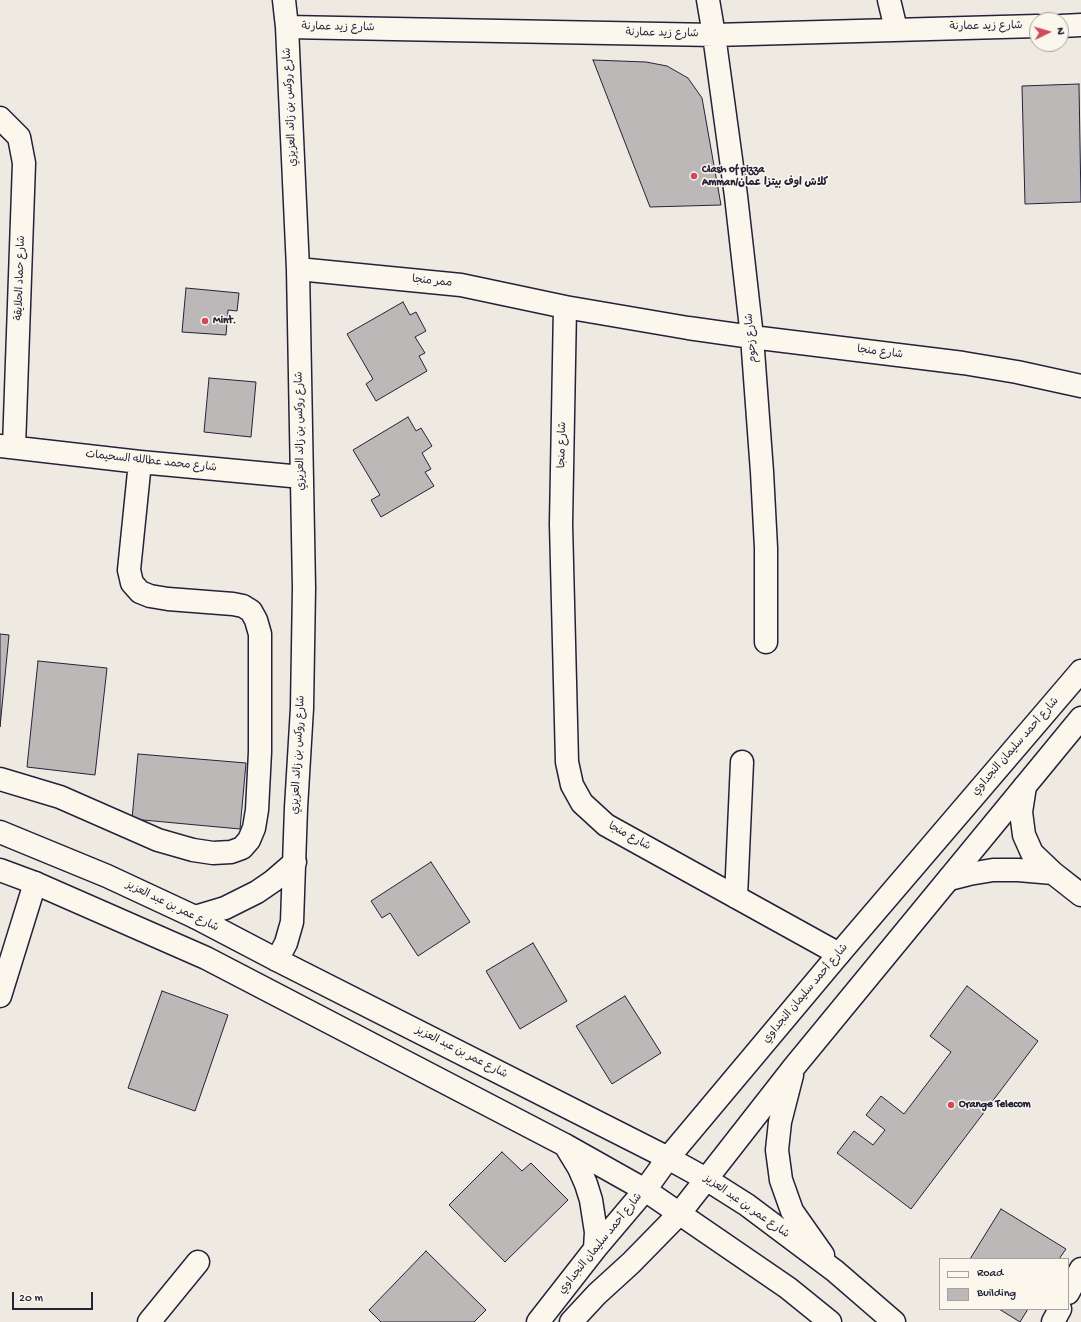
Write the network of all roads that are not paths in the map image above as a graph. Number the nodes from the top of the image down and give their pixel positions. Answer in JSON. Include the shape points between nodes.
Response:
{"nodes":[{"id":1,"x":284,"y":0,"type":"edge"},
{"id":2,"x":708,"y":0,"type":"edge"},
{"id":3,"x":889,"y":0,"type":"edge"},
{"id":4,"x":1081,"y":25,"type":"edge"},
{"id":5,"x":1029,"y":26,"type":"edge"},
{"id":6,"x":1069,"y":26,"type":"edge"},
{"id":7,"x":287,"y":27,"type":"junction"},
{"id":8,"x":896,"y":29,"type":"junction"},
{"id":9,"x":714,"y":35,"type":"junction"},
{"id":10,"x":0,"y":118,"type":"edge"},
{"id":11,"x":298,"y":269,"type":"junction"},
{"id":12,"x":565,"y":307,"type":"junction"},
{"id":13,"x":752,"y":337,"type":"junction"},
{"id":14,"x":1081,"y":386,"type":"edge"},
{"id":15,"x":7,"y":446,"type":"edge"},
{"id":16,"x":140,"y":462,"type":"junction"},
{"id":17,"x":302,"y":477,"type":"junction"},
{"id":18,"x":766,"y":642,"type":"dead end"},
{"id":19,"x":1081,"y":671,"type":"edge"},
{"id":20,"x":1081,"y":718,"type":"edge"},
{"id":21,"x":742,"y":762,"type":"dead end"},
{"id":22,"x":0,"y":778,"type":"edge"},
{"id":23,"x":1025,"y":786,"type":"junction"},
{"id":24,"x":0,"y":832,"type":"edge"},
{"id":25,"x":295,"y":862,"type":"junction"},
{"id":26,"x":0,"y":870,"type":"edge"},
{"id":27,"x":1053,"y":873,"type":"junction"},
{"id":28,"x":949,"y":879,"type":"junction"},
{"id":29,"x":35,"y":883,"type":"junction"},
{"id":30,"x":1081,"y":895,"type":"edge"},
{"id":31,"x":736,"y":897,"type":"junction"},
{"id":32,"x":195,"y":918,"type":"junction"},
{"id":33,"x":839,"y":954,"type":"junction"},
{"id":34,"x":277,"y":960,"type":"junction"},
{"id":35,"x":0,"y":996,"type":"edge"},
{"id":36,"x":794,"y":1067,"type":"junction"},
{"id":37,"x":565,"y":1145,"type":"junction"},
{"id":38,"x":668,"y":1158,"type":"junction"},
{"id":39,"x":706,"y":1179,"type":"junction"},
{"id":40,"x":645,"y":1190,"type":"junction"},
{"id":41,"x":679,"y":1214,"type":"junction"},
{"id":42,"x":595,"y":1249,"type":"junction"},
{"id":43,"x":198,"y":1262,"type":"dead end"},
{"id":44,"x":1081,"y":1269,"type":"edge"},
{"id":45,"x":835,"y":1271,"type":"junction"},
{"id":46,"x":1069,"y":1291,"type":"edge"},
{"id":47,"x":1059,"y":1310,"type":"edge"},
{"id":48,"x":149,"y":1322,"type":"edge"},
{"id":49,"x":538,"y":1322,"type":"edge"},
{"id":50,"x":571,"y":1322,"type":"edge"},
{"id":51,"x":830,"y":1322,"type":"edge"},
{"id":52,"x":894,"y":1322,"type":"edge"},
{"id":53,"x":1053,"y":1322,"type":"edge"}],
"edges":[{"from":1,"to":7,"type":"street","name":"شارع روكس بن زائد العزيزي"},
{"from":2,"to":9,"type":"street","name":"شارع زحوم"},
{"from":3,"to":8,"type":"street"},
{"from":4,"to":6,"type":"street"},
{"from":5,"to":8,"type":"street","name":"شارع زيد عمارنة"},
{"from":7,"to":9,"type":"street","name":"شارع زيد عمارنة"},
{"from":7,"to":11,"type":"street","name":"شارع روكس بن زائد العزيزي"},
{"from":8,"to":9,"type":"street","name":"شارع زيد عمارنة"},
{"from":9,"to":13,"type":"street","name":"شارع زحوم"},
{"from":10,"to":15,"type":"street","name":"شارع حماد الحلايقة","via":[[19,137],[24,163]]},
{"from":11,"to":12,"type":"street","name":"ممر منجا","via":[[461,285]]},
{"from":11,"to":17,"type":"street","name":"شارع روكس بن زائد العزيزي"},
{"from":12,"to":13,"type":"street","name":"شارع منجا"},
{"from":12,"to":31,"type":"street","name":"شارع منجا","via":[[561,524],[567,762],[572,785],[582,803],[606,824]]},
{"from":13,"to":14,"type":"street","name":"شارع منجا","via":[[963,363]]},
{"from":13,"to":18,"type":"street","name":"شارع زحوم","via":[[766,540]]},
{"from":15,"to":16,"type":"street","name":"شارع محمد عطالله السحيمات"},
{"from":16,"to":17,"type":"street","name":"شارع محمد عطالله السحيمات"},
{"from":16,"to":22,"type":"street","via":[[129,570],[132,583],[140,592],[168,600],[243,606],[251,611],[256,620],[260,634],[260,752],[254,828],[249,840],[242,848],[231,852],[193,850],[158,840],[60,798]]},
{"from":17,"to":25,"type":"street","name":"شارع روكس بن زائد العزيزي","via":[[302,708]]},
{"from":19,"to":33,"type":"street","name":"شارع أحمد سليمان النجداوي"},
{"from":20,"to":23,"type":"street"},
{"from":21,"to":31,"type":"street"},
{"from":23,"to":27,"type":"street","via":[[1022,812],[1024,834],[1032,853]]},
{"from":23,"to":28,"type":"street"},
{"from":24,"to":32,"type":"street","name":"شارع عمر بن عبد العزيز","via":[[107,876]]},
{"from":25,"to":32,"type":"street","via":[[257,892],[225,908]]},
{"from":25,"to":34,"type":"street","name":"شارع روكس بن زائد العزيزي","via":[[292,922],[286,943]]},
{"from":26,"to":29,"type":"street"},
{"from":27,"to":28,"type":"street","via":[[993,870]]},
{"from":27,"to":30,"type":"street"},
{"from":28,"to":36,"type":"street"},
{"from":29,"to":35,"type":"street"},
{"from":29,"to":37,"type":"street","via":[[206,958]]},
{"from":31,"to":33,"type":"street","name":"شارع منجا"},
{"from":32,"to":34,"type":"street","name":"شارع عمر بن عبد العزيز"},
{"from":33,"to":38,"type":"street","name":"شارع أحمد سليمان النجداوي"},
{"from":34,"to":38,"type":"street","name":"شارع عمر بن عبد العزيز"},
{"from":36,"to":39,"type":"street"},
{"from":36,"to":45,"type":"street","via":[[780,1122],[777,1150],[781,1180],[792,1211]]},
{"from":37,"to":40,"type":"street"},
{"from":37,"to":42,"type":"street","via":[[579,1168],[591,1200],[596,1232]]},
{"from":38,"to":39,"type":"street","name":"شارع عمر بن عبد العزيز"},
{"from":38,"to":40,"type":"street","name":"شارع أحمد سليمان النجداوي"},
{"from":39,"to":41,"type":"street"},
{"from":39,"to":45,"type":"street","name":"شارع عمر بن عبد العزيز","via":[[746,1205]]},
{"from":40,"to":41,"type":"street"},
{"from":40,"to":42,"type":"street","name":"شارع أحمد سليمان النجداوي"},
{"from":41,"to":50,"type":"street"},
{"from":41,"to":51,"type":"street","via":[[788,1288]]},
{"from":42,"to":49,"type":"street","name":"شارع أحمد سليمان النجداوي"},
{"from":43,"to":48,"type":"street"},
{"from":44,"to":46,"type":"street"},
{"from":45,"to":52,"type":"street","name":"شارع عمر بن عبد العزيز"},
{"from":47,"to":53,"type":"street"}]}
